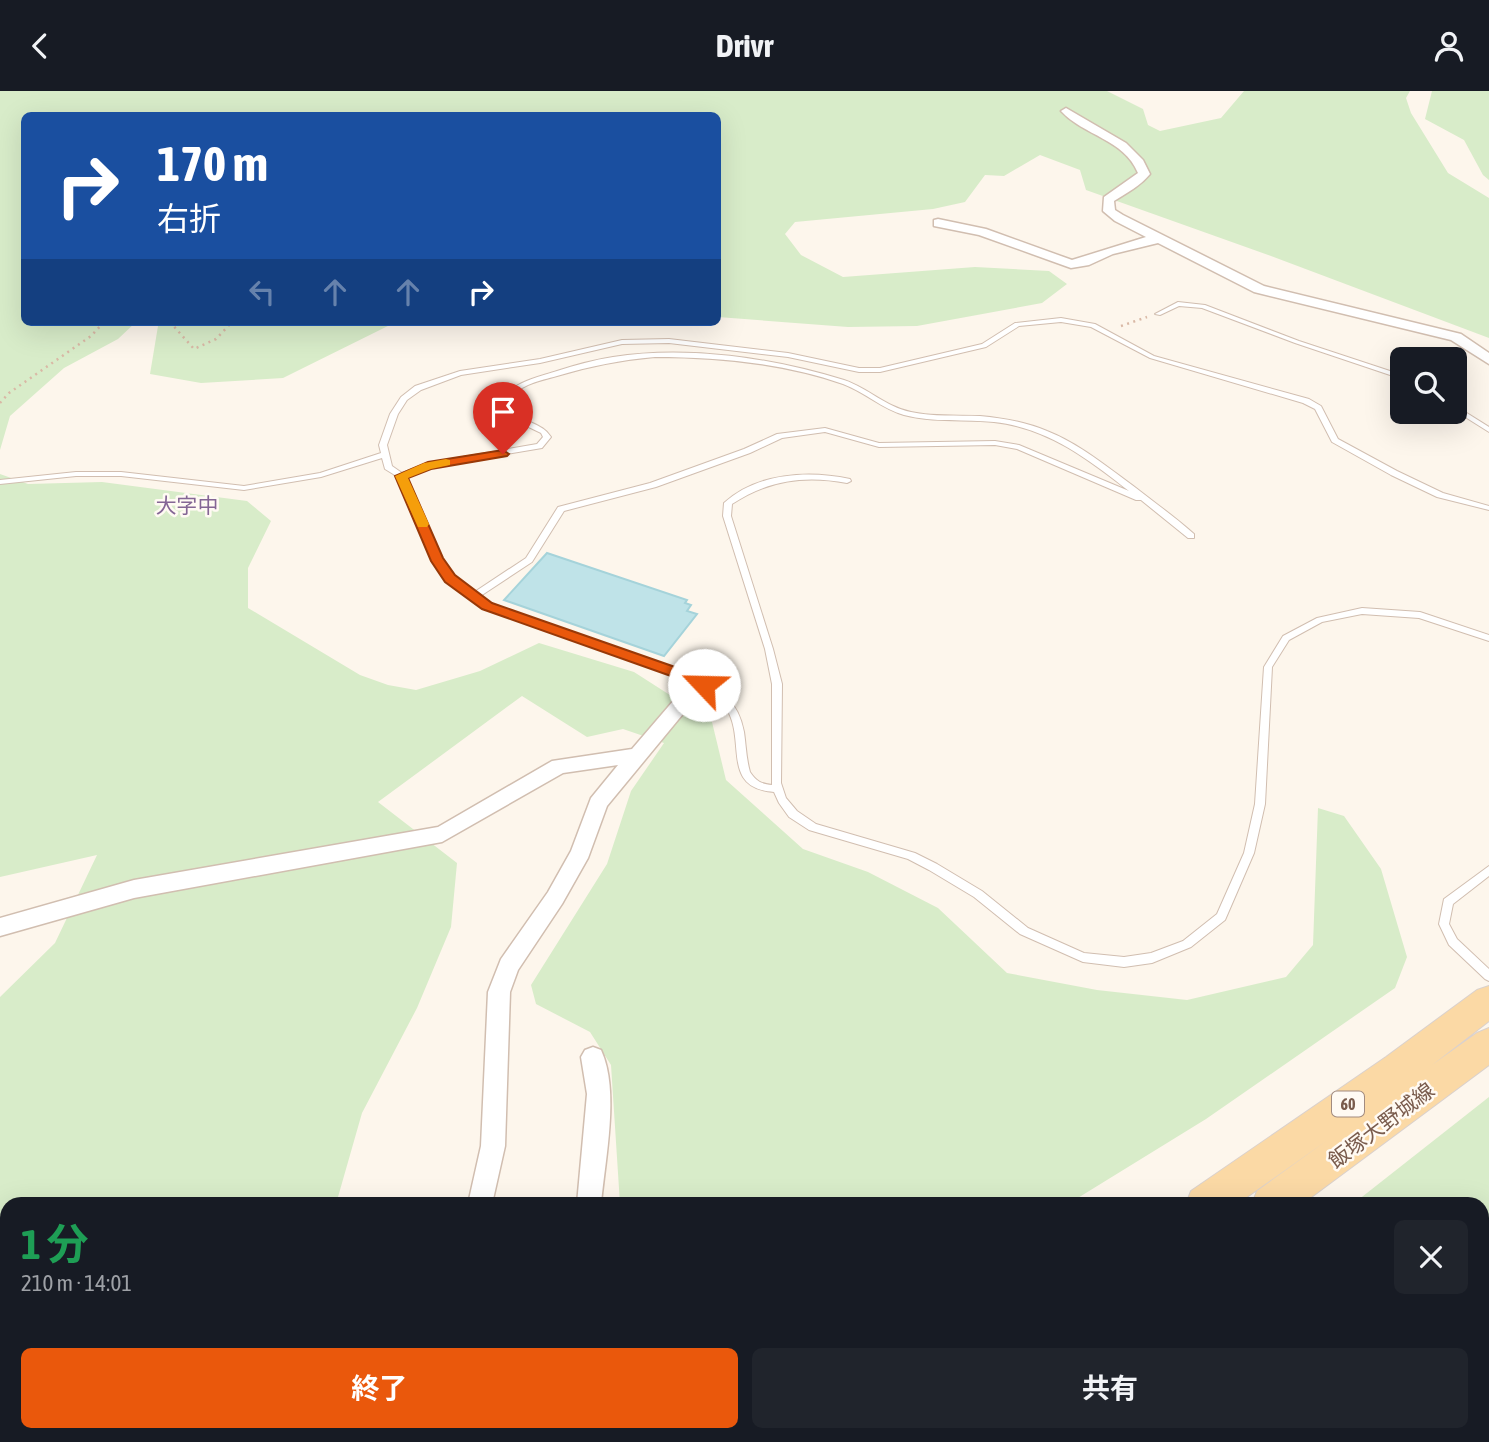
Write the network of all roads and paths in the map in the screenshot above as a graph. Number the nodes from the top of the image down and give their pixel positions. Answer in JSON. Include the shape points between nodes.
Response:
{"nodes":[{"id":1,"x":1066,"y":111,"type":"dead end"},
{"id":2,"x":938,"y":223,"type":"dead end"},
{"id":3,"x":1159,"y":239,"type":"junction"},
{"id":4,"x":1158,"y":314,"type":"joint"},
{"id":5,"x":100,"y":326,"type":"edge"},
{"id":6,"x":174,"y":326,"type":"edge"},
{"id":7,"x":229,"y":326,"type":"edge"},
{"id":8,"x":1106,"y":331,"type":"junction"},
{"id":9,"x":1489,"y":360,"type":"edge"},
{"id":10,"x":1390,"y":373,"type":"edge"},
{"id":11,"x":0,"y":403,"type":"edge"},
{"id":12,"x":1467,"y":415,"type":"edge"},
{"id":13,"x":1489,"y":429,"type":"edge"},
{"id":14,"x":383,"y":455,"type":"junction"},
{"id":15,"x":401,"y":476,"type":"junction"},
{"id":16,"x":847,"y":481,"type":"dead end"},
{"id":17,"x":0,"y":482,"type":"edge"},
{"id":18,"x":1440,"y":495,"type":"junction"},
{"id":19,"x":1147,"y":500,"type":"junction"},
{"id":20,"x":1489,"y":508,"type":"edge"},
{"id":21,"x":1489,"y":515,"type":"edge"},
{"id":22,"x":1191,"y":536,"type":"dead end"},
{"id":23,"x":473,"y":597,"type":"junction"},
{"id":24,"x":1489,"y":638,"type":"edge"},
{"id":25,"x":685,"y":698,"type":"dead end"},
{"id":26,"x":636,"y":756,"type":"junction"},
{"id":27,"x":778,"y":789,"type":"junction"},
{"id":28,"x":1489,"y":870,"type":"edge"},
{"id":29,"x":0,"y":927,"type":"edge"},
{"id":30,"x":1489,"y":976,"type":"edge"},
{"id":31,"x":1489,"y":1001,"type":"edge"},
{"id":32,"x":1489,"y":1045,"type":"edge"},
{"id":33,"x":593,"y":1057,"type":"dead end"},
{"id":34,"x":482,"y":1197,"type":"edge"},
{"id":35,"x":590,"y":1197,"type":"edge"},
{"id":36,"x":1215,"y":1197,"type":"edge"},
{"id":37,"x":1281,"y":1197,"type":"edge"}],
"edges":[{"from":1,"to":3,"type":"street","via":[[1129,150],[1142,166],[1144,174],[1134,184],[1108,200],[1109,211]]},
{"from":2,"to":3,"type":"street","via":[[982,232],[1071,264]]},
{"from":3,"to":9,"type":"street","via":[[1259,289],[1456,337]]},
{"from":4,"to":8,"type":"path"},
{"from":4,"to":10,"type":"lane","via":[[1178,304],[1203,306]]},
{"from":5,"to":11,"type":"path"},
{"from":6,"to":7,"type":"path","via":[[194,348]]},
{"from":8,"to":14,"type":"lane","via":[[1078,322],[1032,321],[1017,324],[984,346],[880,370],[669,341],[622,342],[460,373],[418,388],[394,414]]},
{"from":8,"to":18,"type":"lane","via":[[1152,357],[1306,401],[1318,408],[1335,440]]},
{"from":12,"to":13,"type":"lane"},
{"from":14,"to":15,"type":"lane","via":[[388,467]]},
{"from":14,"to":17,"type":"lane","via":[[321,475],[244,488],[121,474]]},
{"from":15,"to":19,"type":"lane","via":[[428,465],[539,446],[547,437],[544,432],[512,416],[506,408],[505,399],[525,383],[629,356],[717,357],[842,381],[909,414],[1004,421],[1038,429],[1091,456]]},
{"from":15,"to":23,"type":"lane","via":[[436,558],[450,579]]},
{"from":16,"to":27,"type":"lane","via":[[827,475],[784,478],[741,493],[728,503],[727,516],[778,684]]},
{"from":18,"to":20,"type":"lane"},
{"from":18,"to":21,"type":"lane","via":[[1454,505]]},
{"from":19,"to":22,"type":"lane"},
{"from":19,"to":23,"type":"lane","via":[[1019,447],[995,443],[891,446],[825,430],[800,432],[653,485],[561,509],[529,560]]},
{"from":23,"to":27,"type":"lane","via":[[487,606],[690,677],[718,693],[739,724],[745,774],[754,785]]},
{"from":24,"to":27,"type":"lane","via":[[1420,615],[1375,611],[1320,620],[1286,638],[1268,667],[1260,804],[1249,853],[1222,917],[1187,944],[1152,958],[1124,962],[1083,957],[1054,946],[1024,932],[978,894],[911,856],[813,827],[793,814]]},
{"from":25,"to":26,"type":"street"},
{"from":26,"to":29,"type":"street","via":[[559,766],[442,834],[134,889]]},
{"from":26,"to":34,"type":"street","via":[[598,803],[581,852],[509,966],[499,992],[493,1146]]},
{"from":28,"to":30,"type":"lane","via":[[1448,902],[1444,924],[1454,942]]},
{"from":31,"to":36,"type":"main road","name":"飯塚大野城線","number":"60"},
{"from":32,"to":37,"type":"main road","name":"飯塚大野城線","number":"60"},
{"from":33,"to":35,"type":"street","via":[[599,1094]]}]}
